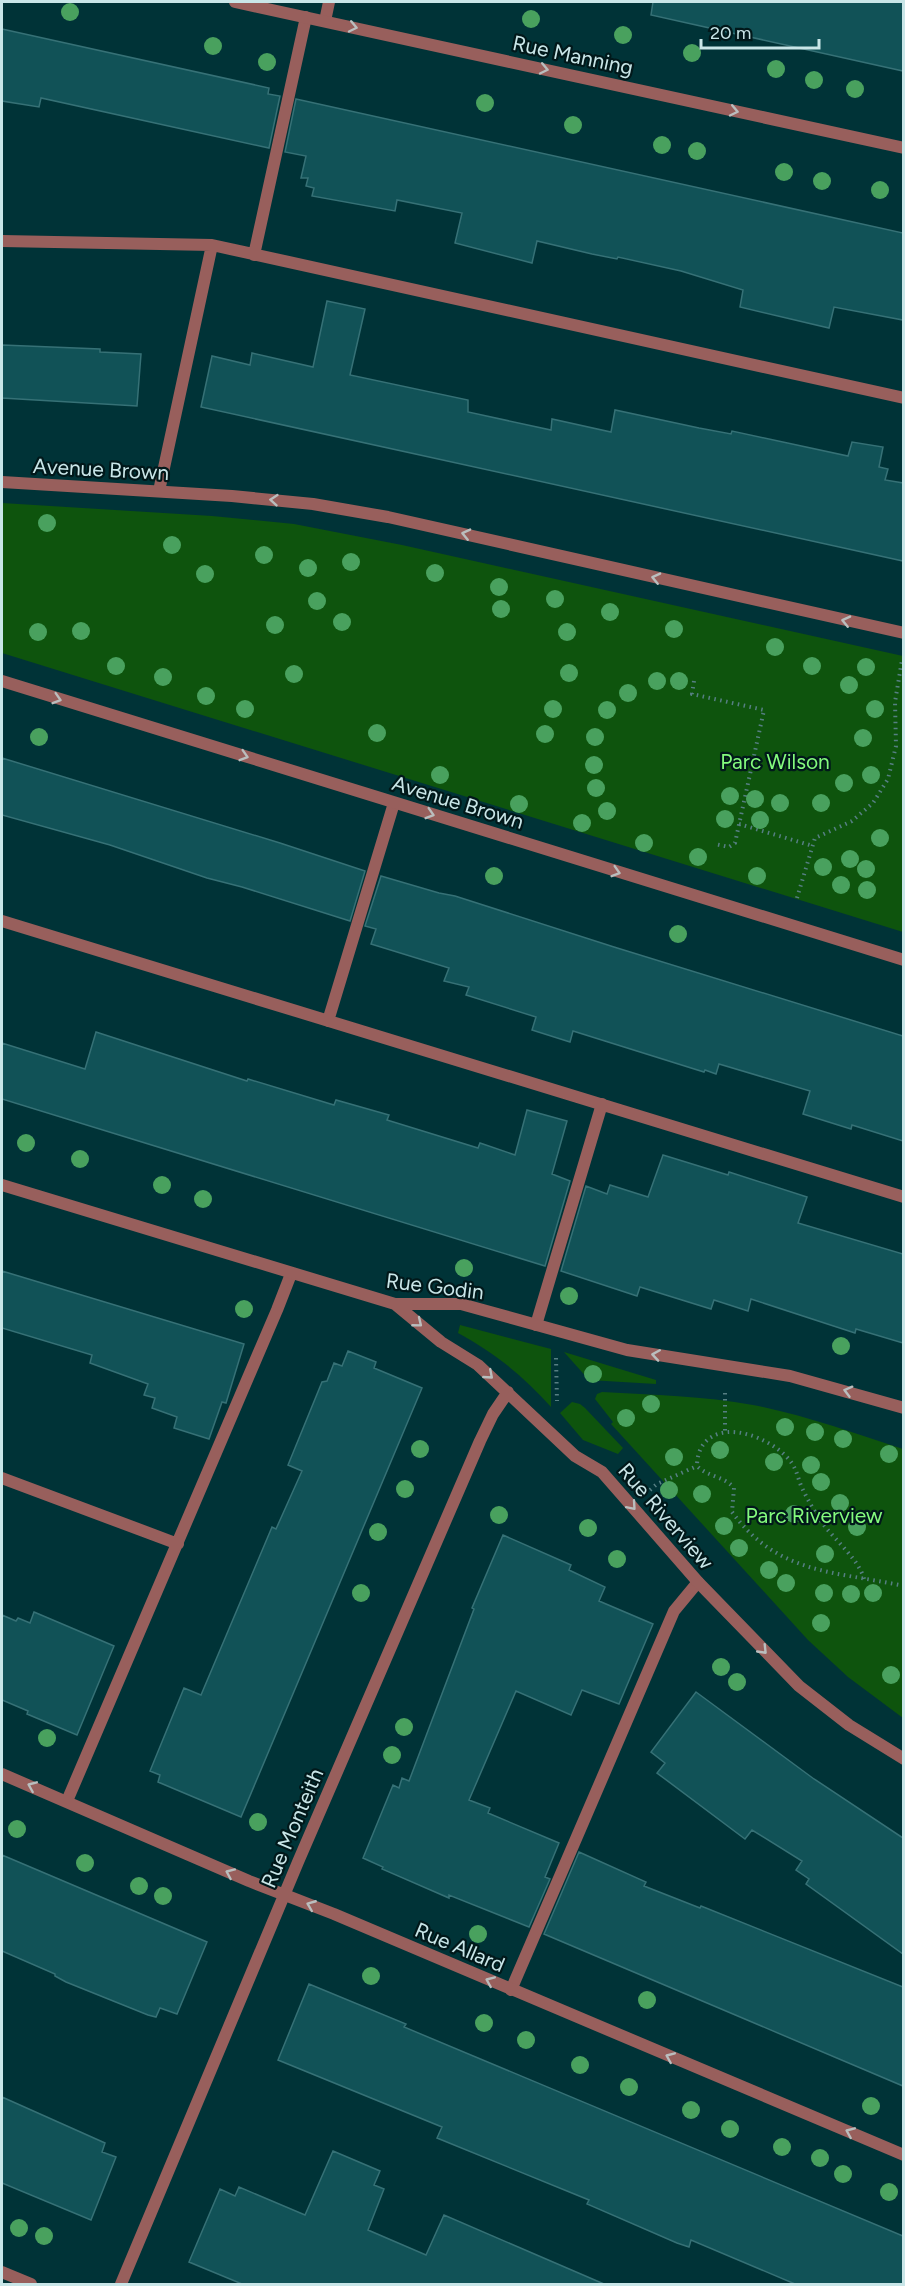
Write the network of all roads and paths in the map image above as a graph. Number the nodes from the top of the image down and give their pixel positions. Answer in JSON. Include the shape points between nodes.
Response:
{"nodes":[{"id":1,"x":235,"y":2,"type":"edge"},
{"id":2,"x":329,"y":2,"type":"edge"},
{"id":3,"x":306,"y":17,"type":"junction"},
{"id":4,"x":324,"y":21,"type":"junction"},
{"id":5,"x":903,"y":148,"type":"edge"},
{"id":6,"x":2,"y":241,"type":"edge"},
{"id":7,"x":212,"y":245,"type":"junction"},
{"id":8,"x":254,"y":255,"type":"junction"},
{"id":9,"x":903,"y":398,"type":"edge"},
{"id":10,"x":2,"y":483,"type":"edge"},
{"id":11,"x":159,"y":491,"type":"junction"},
{"id":12,"x":903,"y":633,"type":"edge"},
{"id":13,"x":902,"y":660,"type":"dead end"},
{"id":14,"x":2,"y":681,"type":"edge"},
{"id":15,"x":694,"y":681,"type":"dead end"},
{"id":16,"x":901,"y":681,"type":"edge"},
{"id":17,"x":394,"y":803,"type":"junction"},
{"id":18,"x":739,"y":824,"type":"junction"},
{"id":19,"x":715,"y":844,"type":"dead end"},
{"id":20,"x":813,"y":846,"type":"junction"},
{"id":21,"x":797,"y":899,"type":"dead end"},
{"id":22,"x":2,"y":921,"type":"edge"},
{"id":23,"x":903,"y":960,"type":"edge"},
{"id":24,"x":328,"y":1022,"type":"junction"},
{"id":25,"x":602,"y":1104,"type":"junction"},
{"id":26,"x":2,"y":1185,"type":"edge"},
{"id":27,"x":903,"y":1197,"type":"edge"},
{"id":28,"x":291,"y":1274,"type":"junction"},
{"id":29,"x":394,"y":1304,"type":"junction"},
{"id":30,"x":536,"y":1325,"type":"junction"},
{"id":31,"x":556,"y":1353,"type":"dead end"},
{"id":32,"x":508,"y":1392,"type":"junction"},
{"id":33,"x":725,"y":1395,"type":"dead end"},
{"id":34,"x":557,"y":1408,"type":"dead end"},
{"id":35,"x":903,"y":1408,"type":"edge"},
{"id":36,"x":725,"y":1431,"type":"junction"},
{"id":37,"x":697,"y":1466,"type":"junction"},
{"id":38,"x":2,"y":1478,"type":"edge"},
{"id":39,"x":657,"y":1484,"type":"dead end"},
{"id":40,"x":178,"y":1544,"type":"junction"},
{"id":41,"x":864,"y":1579,"type":"junction"},
{"id":42,"x":698,"y":1582,"type":"junction"},
{"id":43,"x":903,"y":1586,"type":"edge"},
{"id":44,"x":903,"y":1759,"type":"edge"},
{"id":45,"x":2,"y":1773,"type":"edge"},
{"id":46,"x":67,"y":1801,"type":"junction"},
{"id":47,"x":285,"y":1894,"type":"junction"},
{"id":48,"x":511,"y":1990,"type":"junction"},
{"id":49,"x":903,"y":2155,"type":"edge"},
{"id":50,"x":2,"y":2272,"type":"edge"},
{"id":51,"x":30,"y":2284,"type":"edge"},
{"id":52,"x":121,"y":2284,"type":"edge"}],
"edges":[{"from":1,"to":3,"type":"street","name":"Rue Manning"},
{"from":2,"to":4,"type":"street"},
{"from":3,"to":4,"type":"street","name":"Rue Manning"},
{"from":3,"to":8,"type":"street"},
{"from":4,"to":5,"type":"street","name":"Rue Manning","one_way":true},
{"from":6,"to":7,"type":"street"},
{"from":7,"to":8,"type":"street"},
{"from":7,"to":11,"type":"street"},
{"from":8,"to":9,"type":"street"},
{"from":10,"to":11,"type":"street","name":"Avenue Brown"},
{"from":12,"to":11,"type":"street","name":"Avenue Brown","one_way":true,"via":[[388,517],[313,504]]},
{"from":13,"to":16,"type":"path"},
{"from":14,"to":17,"type":"street","name":"Avenue Brown","one_way":true},
{"from":15,"to":18,"type":"path","via":[[692,694],[764,710]]},
{"from":16,"to":20,"type":"path","via":[[895,702],[896,746],[888,779],[873,803],[852,821],[815,838]]},
{"from":17,"to":23,"type":"street","name":"Avenue Brown","one_way":true},
{"from":17,"to":24,"type":"street"},
{"from":18,"to":19,"type":"path","via":[[735,843],[729,847]]},
{"from":18,"to":20,"type":"path"},
{"from":20,"to":21,"type":"path"},
{"from":22,"to":24,"type":"street"},
{"from":24,"to":25,"type":"street"},
{"from":25,"to":27,"type":"street"},
{"from":25,"to":30,"type":"street"},
{"from":26,"to":28,"type":"street","name":"Rue Godin"},
{"from":28,"to":29,"type":"street","name":"Rue Godin"},
{"from":28,"to":40,"type":"street"},
{"from":29,"to":30,"type":"street","name":"Rue Godin","via":[[461,1304]]},
{"from":29,"to":32,"type":"street","name":"Rue Riverview","one_way":true,"via":[[441,1342],[478,1365]]},
{"from":35,"to":30,"type":"street","name":"Rue Godin","one_way":true,"via":[[790,1376],[627,1350]]},
{"from":31,"to":34,"type":"path"},
{"from":32,"to":42,"type":"street","name":"Rue Riverview","one_way":true,"via":[[575,1456],[602,1472]]},
{"from":32,"to":47,"type":"street","name":"Rue Monteith","via":[[480,1441]]},
{"from":33,"to":36,"type":"path"},
{"from":36,"to":37,"type":"path","via":[[705,1441]]},
{"from":36,"to":41,"type":"path","via":[[754,1436],[782,1452],[816,1513],[860,1567]]},
{"from":37,"to":39,"type":"path"},
{"from":37,"to":41,"type":"path","via":[[734,1488],[732,1512],[773,1552],[799,1565]]},
{"from":38,"to":40,"type":"street"},
{"from":40,"to":46,"type":"street"},
{"from":41,"to":43,"type":"path"},
{"from":42,"to":44,"type":"street","name":"Rue Riverview","one_way":true,"via":[[799,1686],[849,1725]]},
{"from":42,"to":48,"type":"street","via":[[674,1611]]},
{"from":46,"to":45,"type":"street","name":"Rue Allard","one_way":true},
{"from":47,"to":46,"type":"street","name":"Rue Allard","one_way":true},
{"from":48,"to":47,"type":"street","name":"Rue Allard","one_way":true},
{"from":47,"to":52,"type":"street","name":"Rue Monteith"},
{"from":49,"to":48,"type":"street","name":"Rue Allard","one_way":true},
{"from":50,"to":51,"type":"street"}]}
